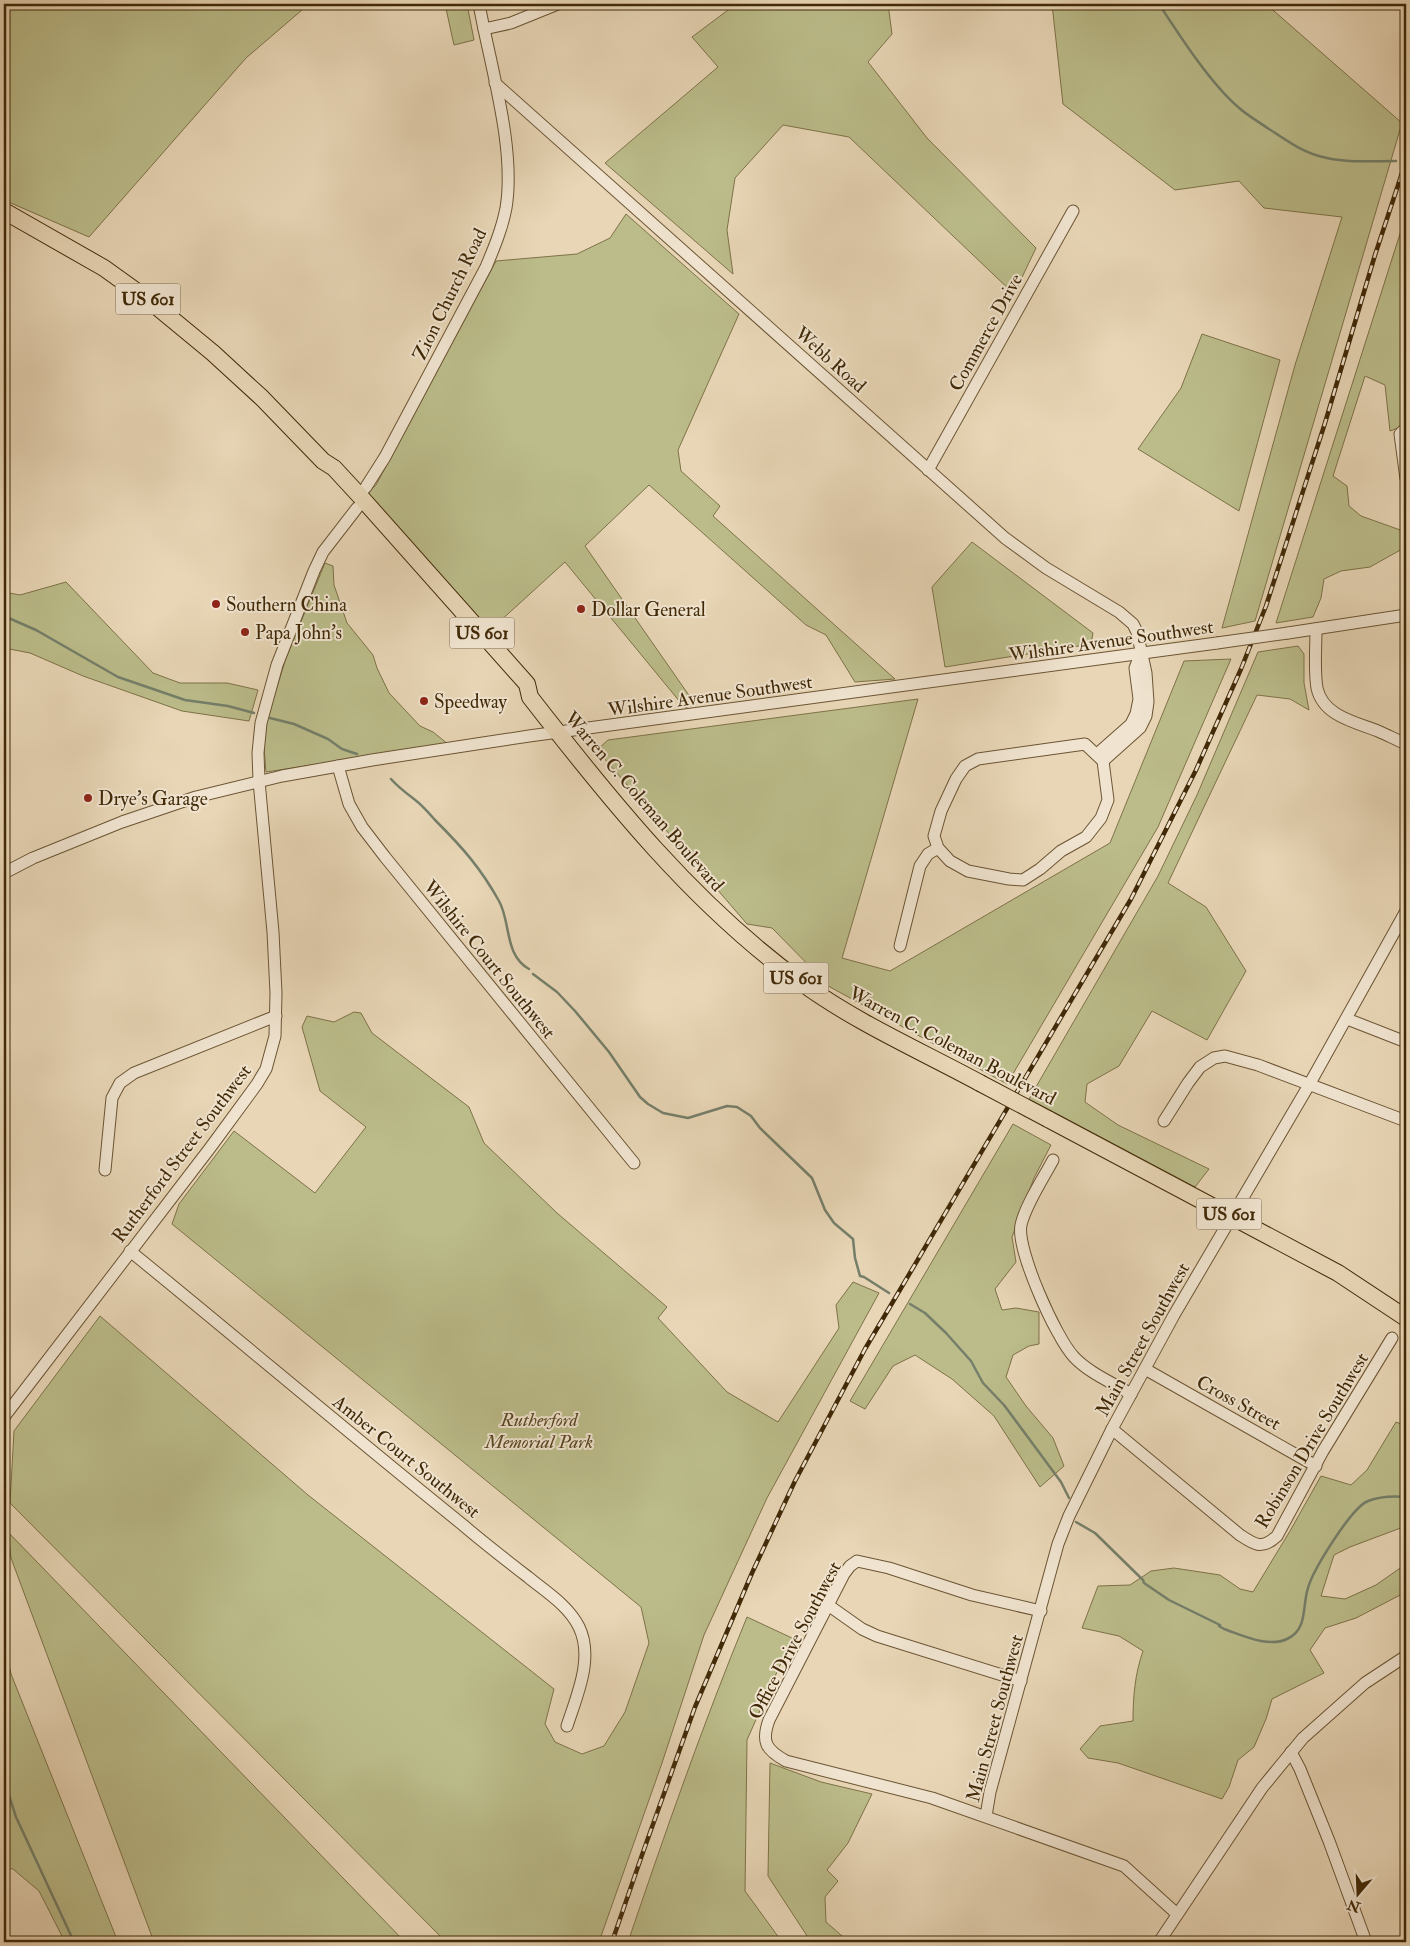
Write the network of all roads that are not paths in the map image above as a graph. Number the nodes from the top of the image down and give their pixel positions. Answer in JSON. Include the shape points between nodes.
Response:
{"nodes":[{"id":1,"x":479,"y":4,"type":"edge"},
{"id":2,"x":558,"y":4,"type":"edge"},
{"id":3,"x":484,"y":29,"type":"junction"},
{"id":4,"x":495,"y":83,"type":"junction"},
{"id":5,"x":4,"y":211,"type":"edge"},
{"id":6,"x":1073,"y":211,"type":"dead end"},
{"id":7,"x":1406,"y":428,"type":"edge"},
{"id":8,"x":928,"y":470,"type":"junction"},
{"id":9,"x":1406,"y":479,"type":"edge"},
{"id":10,"x":358,"y":502,"type":"junction"},
{"id":11,"x":1406,"y":615,"type":"edge"},
{"id":12,"x":1316,"y":629,"type":"junction"},
{"id":13,"x":1141,"y":653,"type":"junction"},
{"id":14,"x":558,"y":732,"type":"junction"},
{"id":15,"x":1406,"y":744,"type":"edge"},
{"id":16,"x":1100,"y":757,"type":"junction"},
{"id":17,"x":338,"y":766,"type":"junction"},
{"id":18,"x":259,"y":781,"type":"junction"},
{"id":19,"x":938,"y":848,"type":"junction"},
{"id":20,"x":4,"y":873,"type":"edge"},
{"id":21,"x":1406,"y":911,"type":"edge"},
{"id":22,"x":900,"y":946,"type":"dead end"},
{"id":23,"x":276,"y":1016,"type":"junction"},
{"id":24,"x":1347,"y":1019,"type":"junction"},
{"id":25,"x":1406,"y":1042,"type":"edge"},
{"id":26,"x":1309,"y":1085,"type":"junction"},
{"id":27,"x":1164,"y":1121,"type":"dead end"},
{"id":28,"x":1406,"y":1121,"type":"edge"},
{"id":29,"x":1053,"y":1160,"type":"dead end"},
{"id":30,"x":634,"y":1163,"type":"dead end"},
{"id":31,"x":105,"y":1170,"type":"dead end"},
{"id":32,"x":1232,"y":1216,"type":"junction"},
{"id":33,"x":130,"y":1251,"type":"junction"},
{"id":34,"x":1406,"y":1318,"type":"edge"},
{"id":35,"x":1392,"y":1338,"type":"dead end"},
{"id":36,"x":1145,"y":1369,"type":"junction"},
{"id":37,"x":1131,"y":1394,"type":"junction"},
{"id":38,"x":4,"y":1417,"type":"edge"},
{"id":39,"x":1112,"y":1429,"type":"junction"},
{"id":40,"x":1316,"y":1466,"type":"junction"},
{"id":41,"x":828,"y":1605,"type":"junction"},
{"id":42,"x":1041,"y":1611,"type":"junction"},
{"id":43,"x":1406,"y":1656,"type":"edge"},
{"id":44,"x":1021,"y":1681,"type":"junction"},
{"id":45,"x":567,"y":1726,"type":"dead end"},
{"id":46,"x":1291,"y":1752,"type":"junction"},
{"id":47,"x":986,"y":1816,"type":"junction"},
{"id":48,"x":1177,"y":1914,"type":"junction"},
{"id":49,"x":1159,"y":1942,"type":"edge"},
{"id":50,"x":1366,"y":1942,"type":"edge"}],
"edges":[{"from":1,"to":3,"type":"street","name":"Zion Church Road"},
{"from":2,"to":3,"type":"street","via":[[511,23]]},
{"from":3,"to":4,"type":"street","name":"Zion Church Road"},
{"from":4,"to":8,"type":"street","name":"Webb Road"},
{"from":4,"to":10,"type":"street","name":"Zion Church Road","via":[[508,167],[507,200],[499,234],[486,266],[416,401]]},
{"from":5,"to":10,"type":"highway","name":"Warren C. Coleman Boulevard","number":"US 601","via":[[104,268],[150,301],[262,398],[323,461],[334,468]]},
{"from":6,"to":8,"type":"street","name":"Commerce Drive"},
{"from":7,"to":9,"type":"street","via":[[1400,434]]},
{"from":8,"to":13,"type":"street","name":"Webb Road","via":[[1005,538],[1046,568],[1127,618],[1137,632]]},
{"from":10,"to":14,"type":"highway","name":"Warren C. Coleman Boulevard","number":"US 601","via":[[519,693],[530,697]]},
{"from":10,"to":18,"type":"street","name":"Zion Church Road","via":[[323,552],[277,665],[260,723]]},
{"from":11,"to":12,"type":"street","name":"Wilshire Avenue Southwest"},
{"from":12,"to":13,"type":"street","name":"Wilshire Avenue Southwest","bridge":true},
{"from":12,"to":15,"type":"street","via":[[1317,687],[1322,700],[1342,718]]},
{"from":13,"to":14,"type":"street","name":"Wilshire Avenue Southwest"},
{"from":13,"to":16,"type":"street","name":"Webb Road","via":[[1146,672],[1146,716],[1140,728]]},
{"from":14,"to":17,"type":"street","name":"Wilshire Avenue Southwest"},
{"from":14,"to":32,"type":"highway","name":"Warren C. Coleman Boulevard","number":"US 601","bridge":true,"via":[[691,888],[752,945],[804,984],[854,1016]]},
{"from":16,"to":19,"type":"street","via":[[1085,744],[978,759],[965,766],[941,811],[934,836]]},
{"from":16,"to":19,"type":"street","via":[[1108,800],[1100,818],[1086,837],[1061,851],[1023,880],[968,870],[950,861]]},
{"from":17,"to":18,"type":"street","name":"Wilshire Avenue Southwest"},
{"from":17,"to":30,"type":"street","name":"Wilshire Court Southwest","via":[[349,804],[368,834]]},
{"from":18,"to":20,"type":"street","name":"Wilshire Avenue Southwest","via":[[178,802],[122,822]]},
{"from":18,"to":23,"type":"street","name":"Rutherford Street Southwest","via":[[273,932]]},
{"from":19,"to":22,"type":"street","via":[[928,854],[920,866]]},
{"from":21,"to":24,"type":"street","name":"Main Street Southwest"},
{"from":23,"to":31,"type":"street","via":[[134,1073],[120,1082],[112,1098]]},
{"from":23,"to":33,"type":"street","name":"Rutherford Street Southwest","via":[[274,1046],[258,1084]]},
{"from":24,"to":25,"type":"street"},
{"from":24,"to":26,"type":"street","name":"Main Street Southwest"},
{"from":26,"to":27,"type":"street","via":[[1241,1060],[1225,1056],[1214,1058],[1192,1077]]},
{"from":26,"to":28,"type":"street"},
{"from":26,"to":32,"type":"street","name":"Main Street Southwest"},
{"from":29,"to":37,"type":"street","via":[[1021,1224],[1021,1240],[1027,1258],[1055,1328],[1067,1348],[1092,1371]]},
{"from":32,"to":34,"type":"highway","name":"Warren C. Coleman Boulevard","number":"US 601","via":[[1338,1273]]},
{"from":32,"to":36,"type":"street","name":"Main Street Southwest"},
{"from":33,"to":38,"type":"street","name":"Rutherford Street Southwest"},
{"from":33,"to":45,"type":"street","name":"Amber Court Southwest","via":[[571,1614],[584,1641],[585,1660]]},
{"from":35,"to":40,"type":"street","name":"Robinson Drive Southwest"},
{"from":36,"to":37,"type":"street","name":"Main Street Southwest"},
{"from":36,"to":40,"type":"street","name":"Cross Street"},
{"from":37,"to":39,"type":"street","name":"Main Street Southwest"},
{"from":39,"to":40,"type":"street","name":"Robinson Drive Southwest","via":[[1240,1535],[1261,1546],[1278,1536]]},
{"from":39,"to":42,"type":"street","name":"Main Street Southwest","via":[[1058,1544]]},
{"from":41,"to":42,"type":"street","name":"Office Drive Southwest","via":[[844,1574],[857,1561],[972,1595]]},
{"from":41,"to":44,"type":"street","via":[[877,1636]]},
{"from":41,"to":47,"type":"street","name":"Office Drive Southwest","via":[[769,1720],[764,1732],[768,1748],[776,1756],[804,1767],[932,1798]]},
{"from":42,"to":44,"type":"street","name":"Main Street Southwest"},
{"from":43,"to":46,"type":"street","via":[[1358,1689]]},
{"from":44,"to":47,"type":"street","name":"Main Street Southwest"},
{"from":46,"to":48,"type":"street","via":[[1262,1788]]},
{"from":46,"to":50,"type":"street","via":[[1329,1841]]},
{"from":47,"to":48,"type":"street","name":"Office Drive Southwest","via":[[1124,1866]]},
{"from":48,"to":49,"type":"street"}]}
